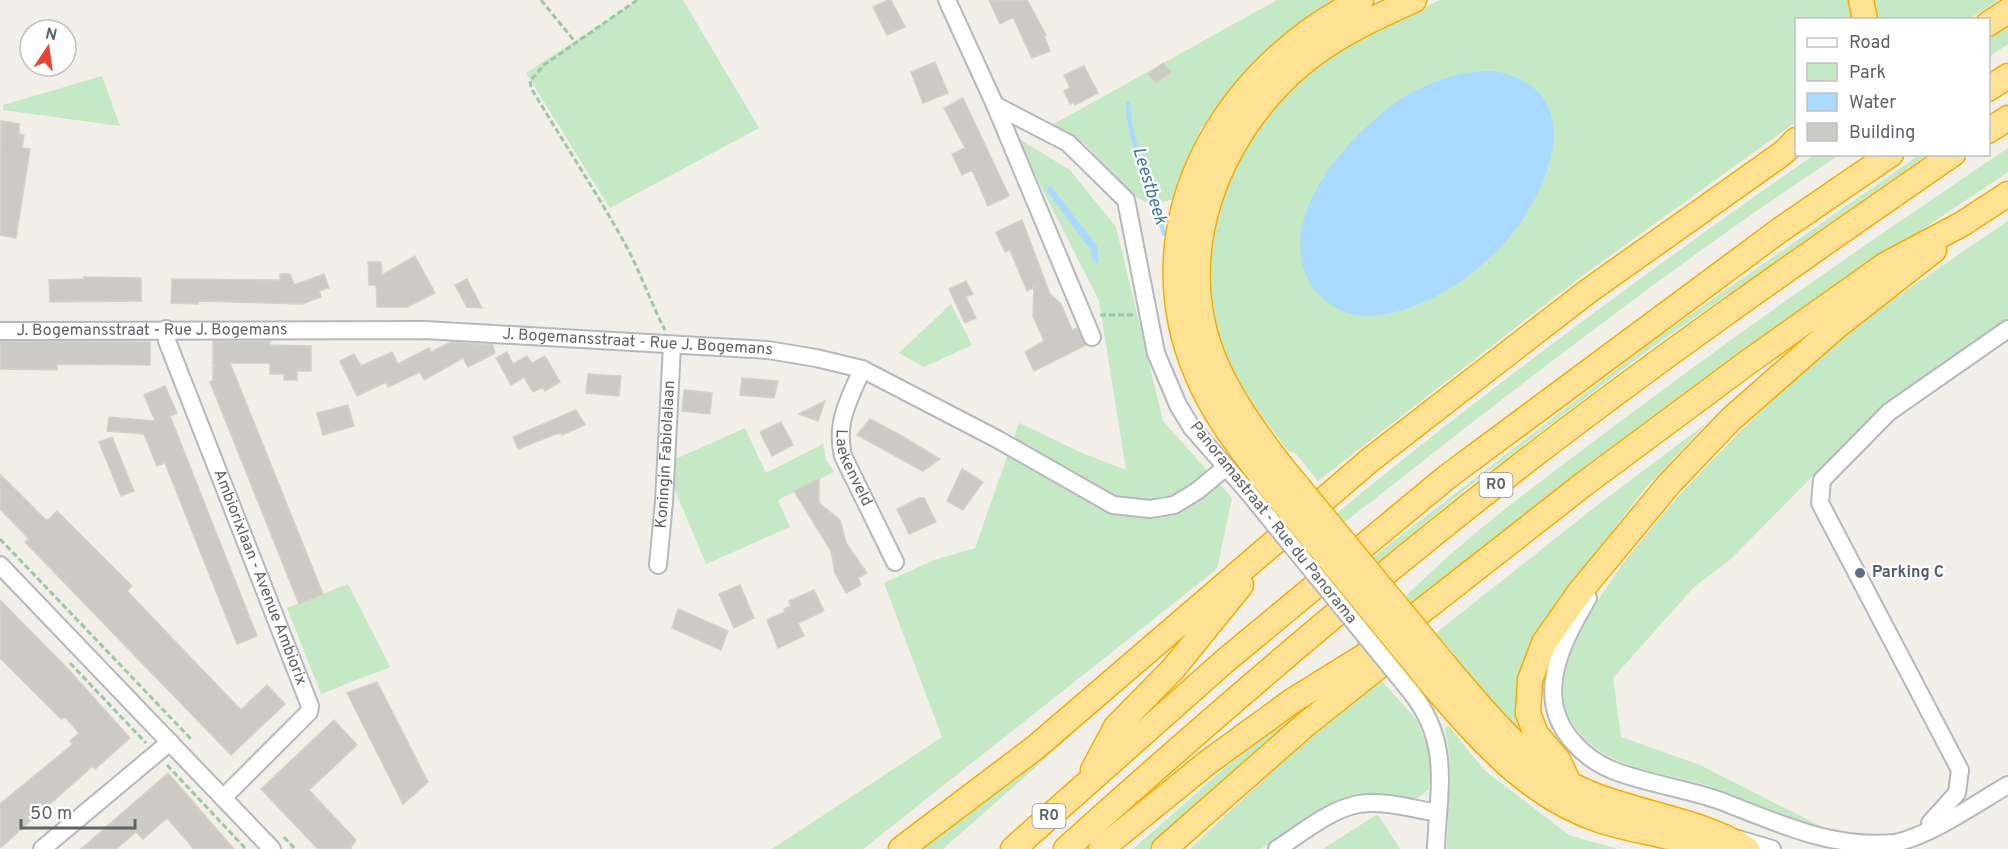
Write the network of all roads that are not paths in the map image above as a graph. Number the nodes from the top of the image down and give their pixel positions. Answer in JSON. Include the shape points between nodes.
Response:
{"nodes":[{"id":1,"x":946,"y":0,"type":"edge"},
{"id":2,"x":1361,"y":0,"type":"edge"},
{"id":3,"x":1413,"y":0,"type":"edge"},
{"id":4,"x":1861,"y":0,"type":"edge"},
{"id":5,"x":2008,"y":11,"type":"edge"},
{"id":6,"x":1865,"y":18,"type":"edge"},
{"id":7,"x":1990,"y":23,"type":"edge"},
{"id":8,"x":2008,"y":76,"type":"edge"},
{"id":9,"x":1990,"y":88,"type":"edge"},
{"id":10,"x":995,"y":105,"type":"junction"},
{"id":11,"x":2008,"y":118,"type":"edge"},
{"id":12,"x":1990,"y":130,"type":"edge"},
{"id":13,"x":1792,"y":147,"type":"edge"},
{"id":14,"x":1887,"y":156,"type":"edge"},
{"id":15,"x":1950,"y":156,"type":"edge"},
{"id":16,"x":2008,"y":194,"type":"edge"},
{"id":17,"x":1962,"y":224,"type":"junction"},
{"id":18,"x":166,"y":329,"type":"junction"},
{"id":19,"x":2008,"y":329,"type":"edge"},
{"id":20,"x":0,"y":331,"type":"edge"},
{"id":21,"x":1092,"y":337,"type":"dead end"},
{"id":22,"x":672,"y":345,"type":"junction"},
{"id":23,"x":862,"y":369,"type":"junction"},
{"id":24,"x":1226,"y":467,"type":"junction"},
{"id":25,"x":1264,"y":479,"type":"junction"},
{"id":26,"x":1619,"y":545,"type":"junction"},
{"id":27,"x":1268,"y":549,"type":"junction"},
{"id":28,"x":895,"y":562,"type":"dead end"},
{"id":29,"x":0,"y":565,"type":"edge"},
{"id":30,"x":658,"y":565,"type":"dead end"},
{"id":31,"x":1418,"y":615,"type":"junction"},
{"id":32,"x":1428,"y":678,"type":"junction"},
{"id":33,"x":170,"y":742,"type":"junction"},
{"id":34,"x":1086,"y":782,"type":"junction"},
{"id":35,"x":1569,"y":783,"type":"junction"},
{"id":36,"x":2008,"y":785,"type":"edge"},
{"id":37,"x":223,"y":798,"type":"junction"},
{"id":38,"x":1438,"y":813,"type":"junction"},
{"id":39,"x":1920,"y":834,"type":"junction"},
{"id":40,"x":1714,"y":841,"type":"edge"},
{"id":41,"x":1668,"y":843,"type":"edge"},
{"id":42,"x":1854,"y":847,"type":"edge"},
{"id":43,"x":42,"y":849,"type":"edge"},
{"id":44,"x":272,"y":849,"type":"edge"},
{"id":45,"x":901,"y":849,"type":"edge"},
{"id":46,"x":1013,"y":849,"type":"edge"},
{"id":47,"x":1066,"y":849,"type":"edge"},
{"id":48,"x":1101,"y":849,"type":"edge"},
{"id":49,"x":1164,"y":849,"type":"edge"},
{"id":50,"x":1277,"y":849,"type":"edge"},
{"id":51,"x":1436,"y":849,"type":"edge"},
{"id":52,"x":1748,"y":849,"type":"edge"},
{"id":53,"x":1772,"y":849,"type":"edge"}],
"edges":[{"from":1,"to":10,"type":"street"},
{"from":2,"to":25,"type":"highway","via":[[1283,51],[1231,106],[1201,159],[1181,219],[1176,290],[1191,361],[1215,409]]},
{"from":3,"to":25,"type":"highway","via":[[1328,45],[1274,91],[1233,146],[1205,212],[1197,273],[1208,339]]},
{"from":4,"to":6,"type":"highway"},
{"from":5,"to":7,"type":"highway"},
{"from":8,"to":9,"type":"highway"},
{"from":10,"to":21,"type":"street"},
{"from":10,"to":24,"type":"street","name":"Panoramastraat - Rue du Panorama","via":[[1068,143],[1126,200],[1156,353],[1192,428]]},
{"from":11,"to":12,"type":"highway"},
{"from":13,"to":27,"type":"highway","via":[[1587,292],[1370,460]]},
{"from":14,"to":34,"type":"highway","number":"R0","via":[[1780,230],[1447,477]]},
{"from":15,"to":47,"type":"highway","number":"R0","via":[[1701,331],[1503,479],[1318,628]]},
{"from":16,"to":17,"type":"highway"},
{"from":17,"to":26,"type":"highway","via":[[1730,420],[1669,484]]},
{"from":17,"to":31,"type":"highway","via":[[1885,265],[1766,350],[1584,484]]},
{"from":18,"to":20,"type":"street","name":"J. Bogemansstraat - Rue J. Bogemans"},
{"from":18,"to":22,"type":"street","name":"J. Bogemansstraat - Rue J. Bogemans","via":[[426,330]]},
{"from":18,"to":37,"type":"street","name":"Ambiorixlaan - Avenue Ambiorix","via":[[167,341],[310,706],[309,712]]},
{"from":19,"to":39,"type":"street","via":[[1889,412],[1822,480],[1820,503],[1960,770],[1957,793]]},
{"from":22,"to":23,"type":"street","name":"J. Bogemansstraat - Rue J. Bogemans","via":[[768,350]]},
{"from":22,"to":30,"type":"street","name":"Koningin Fabiolalaan"},
{"from":23,"to":24,"type":"street","name":"J. Bogemansstraat - Rue J. Bogemans","via":[[1113,505],[1150,509],[1174,505]]},
{"from":23,"to":28,"type":"street","name":"Laekenveld","via":[[839,429],[841,446]]},
{"from":24,"to":25,"type":"street","name":"Panoramastraat - Rue du Panorama"},
{"from":25,"to":32,"type":"highway","bridge":true},
{"from":26,"to":35,"type":"highway","via":[[1544,643],[1530,680],[1527,702],[1532,724]]},
{"from":26,"to":42,"type":"street","via":[[1572,625],[1556,664],[1554,707],[1565,734],[1583,753],[1610,769],[1718,800],[1809,839]]},
{"from":27,"to":34,"type":"highway","via":[[1173,669],[1116,727]]},
{"from":27,"to":45,"type":"highway","via":[[1036,747]]},
{"from":29,"to":33,"type":"street"},
{"from":31,"to":48,"type":"highway","via":[[1363,657],[1255,727]]},
{"from":31,"to":49,"type":"highway","via":[[1384,662],[1305,725]]},
{"from":32,"to":35,"type":"highway"},
{"from":32,"to":38,"type":"street","via":[[1426,714],[1438,747],[1442,776]]},
{"from":32,"to":41,"type":"highway","via":[[1498,756],[1537,789],[1581,813]]},
{"from":33,"to":37,"type":"street"},
{"from":33,"to":43,"type":"street"},
{"from":34,"to":46,"type":"highway","number":"R0"},
{"from":35,"to":40,"type":"highway"},
{"from":36,"to":39,"type":"street"},
{"from":37,"to":44,"type":"street"},
{"from":38,"to":50,"type":"street","via":[[1379,804],[1352,806]]},
{"from":38,"to":51,"type":"street"},
{"from":39,"to":42,"type":"street","via":[[1894,844]]},
{"from":40,"to":41,"type":"highway","via":[[1678,839]]},
{"from":40,"to":52,"type":"highway"},
{"from":40,"to":53,"type":"street"}]}
